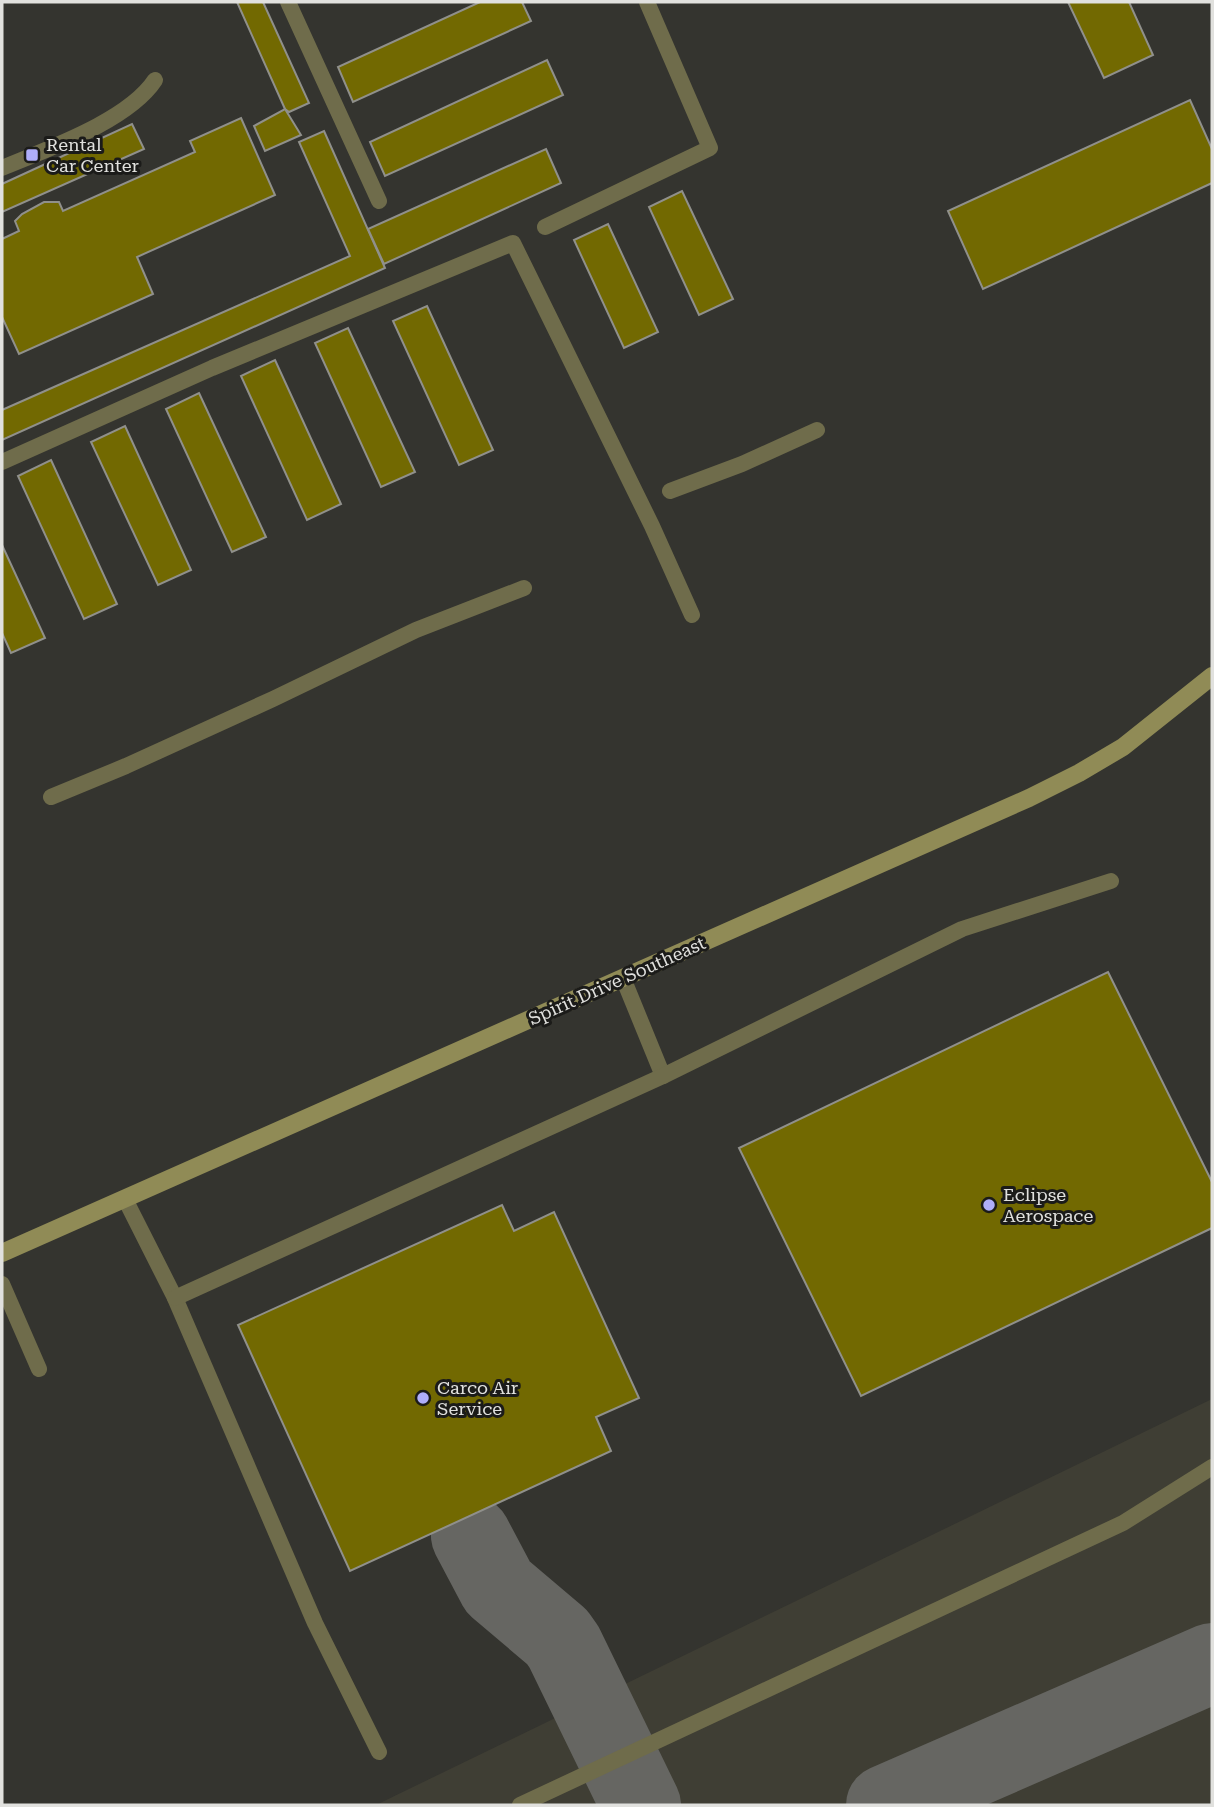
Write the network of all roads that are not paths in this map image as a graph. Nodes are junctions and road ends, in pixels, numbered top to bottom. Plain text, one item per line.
1 (288, 2) edge
2 (647, 2) edge
3 (155, 80) dead end
4 (2, 168) edge
5 (379, 201) dead end
6 (545, 227) dead end
7 (817, 430) dead end
8 (2, 463) edge
9 (670, 491) dead end
10 (524, 588) dead end
11 (692, 615) dead end
12 (1212, 676) edge
13 (51, 797) dead end
14 (1111, 881) dead end
15 (623, 978) junction
16 (663, 1076) junction
17 (125, 1199) junction
18 (2, 1253) edge
19 (2, 1284) edge
20 (176, 1298) junction
21 (39, 1369) dead end
22 (1212, 1467) edge
23 (379, 1752) dead end
24 (520, 1805) edge

1 - 5 lane
2 - 6 lane
3 - 4 lane
7 - 9 lane
8 - 11 lane
10 - 13 lane
12 - 15 street, Spirit Drive Southeast
14 - 16 lane
15 - 16 lane
15 - 17 street, Spirit Drive Southeast
16 - 20 lane
17 - 18 street, Spirit Drive Southeast
17 - 20 lane
19 - 21 lane
20 - 23 lane
22 - 24 lane

